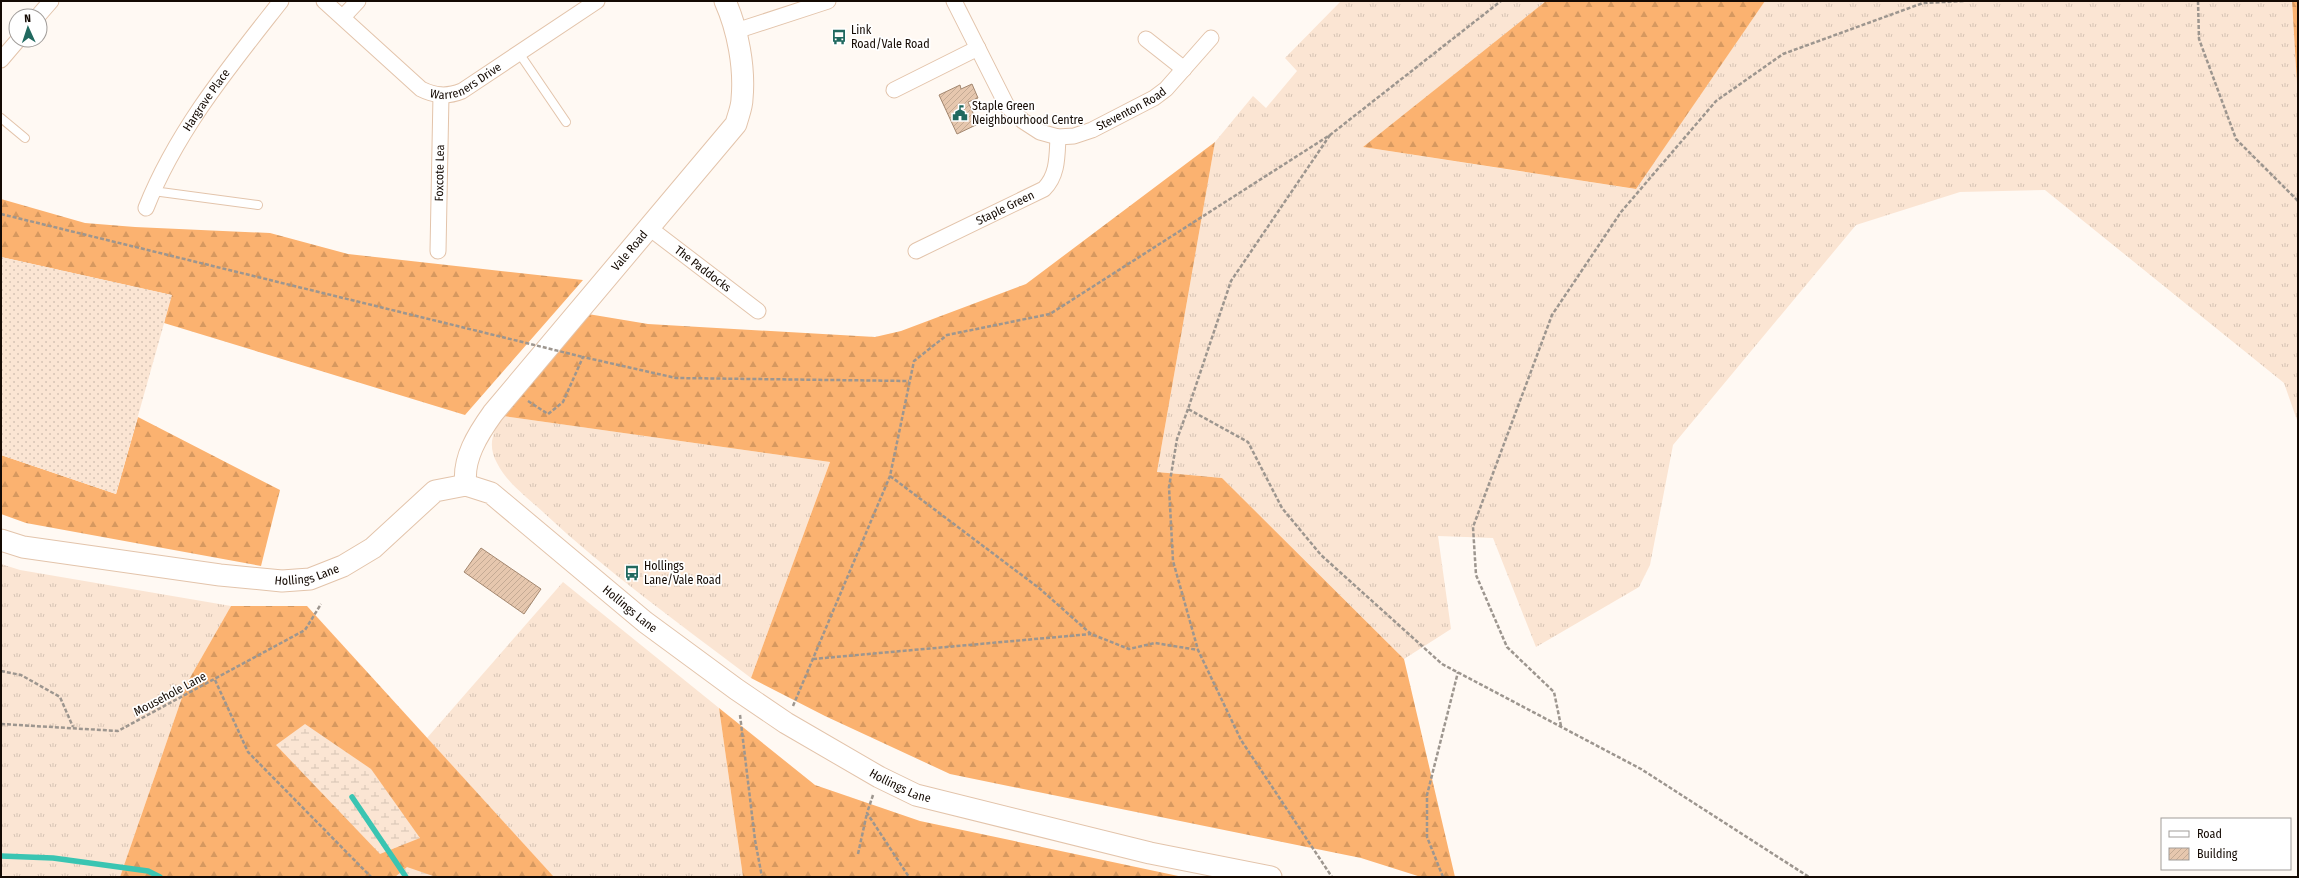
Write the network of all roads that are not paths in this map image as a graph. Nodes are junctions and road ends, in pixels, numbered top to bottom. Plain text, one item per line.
1 (281, 1) edge
2 (324, 1) edge
3 (358, 1) edge
4 (597, 1) edge
5 (725, 1) edge
6 (828, 1) edge
7 (954, 1) edge
8 (343, 17) junction
9 (736, 30) junction
10 (1211, 38) dead end
11 (1146, 39) dead end
12 (11, 48) edge
13 (978, 48) junction
14 (520, 53) junction
15 (1, 60) edge
16 (1184, 69) junction
17 (894, 90) dead end
18 (441, 95) junction
19 (1, 118) edge
20 (566, 122) dead end
21 (1058, 137) junction
22 (25, 138) dead end
23 (153, 191) junction
24 (258, 206) dead end
25 (146, 208) dead end
26 (648, 227) junction
27 (438, 251) dead end
28 (916, 252) dead end
29 (758, 311) dead end
30 (466, 485) junction
31 (1, 540) edge
32 (1271, 877) edge

1 - 23 street, Hargrave Place
2 - 8 street, Warreners Drive
3 - 8 street
4 - 14 street, Warreners Drive
5 - 9 street, Vale Road
6 - 9 street
7 - 13 street, Steventon Road
8 - 18 street, Warreners Drive
9 - 26 street, Vale Road
10 - 16 street, Steventon Road
11 - 16 street
12 - 15 street
13 - 17 street
13 - 21 street, Steventon Road
14 - 18 street, Warreners Drive
14 - 20 lane
16 - 21 street, Steventon Road
18 - 27 street, Foxcote Lea
19 - 22 lane
21 - 28 street, Staple Green
23 - 24 lane
23 - 25 street, Hargrave Place
26 - 29 street, The Paddocks
26 - 30 street, Vale Road
30 - 31 street, Hollings Lane
30 - 32 street, Hollings Lane

